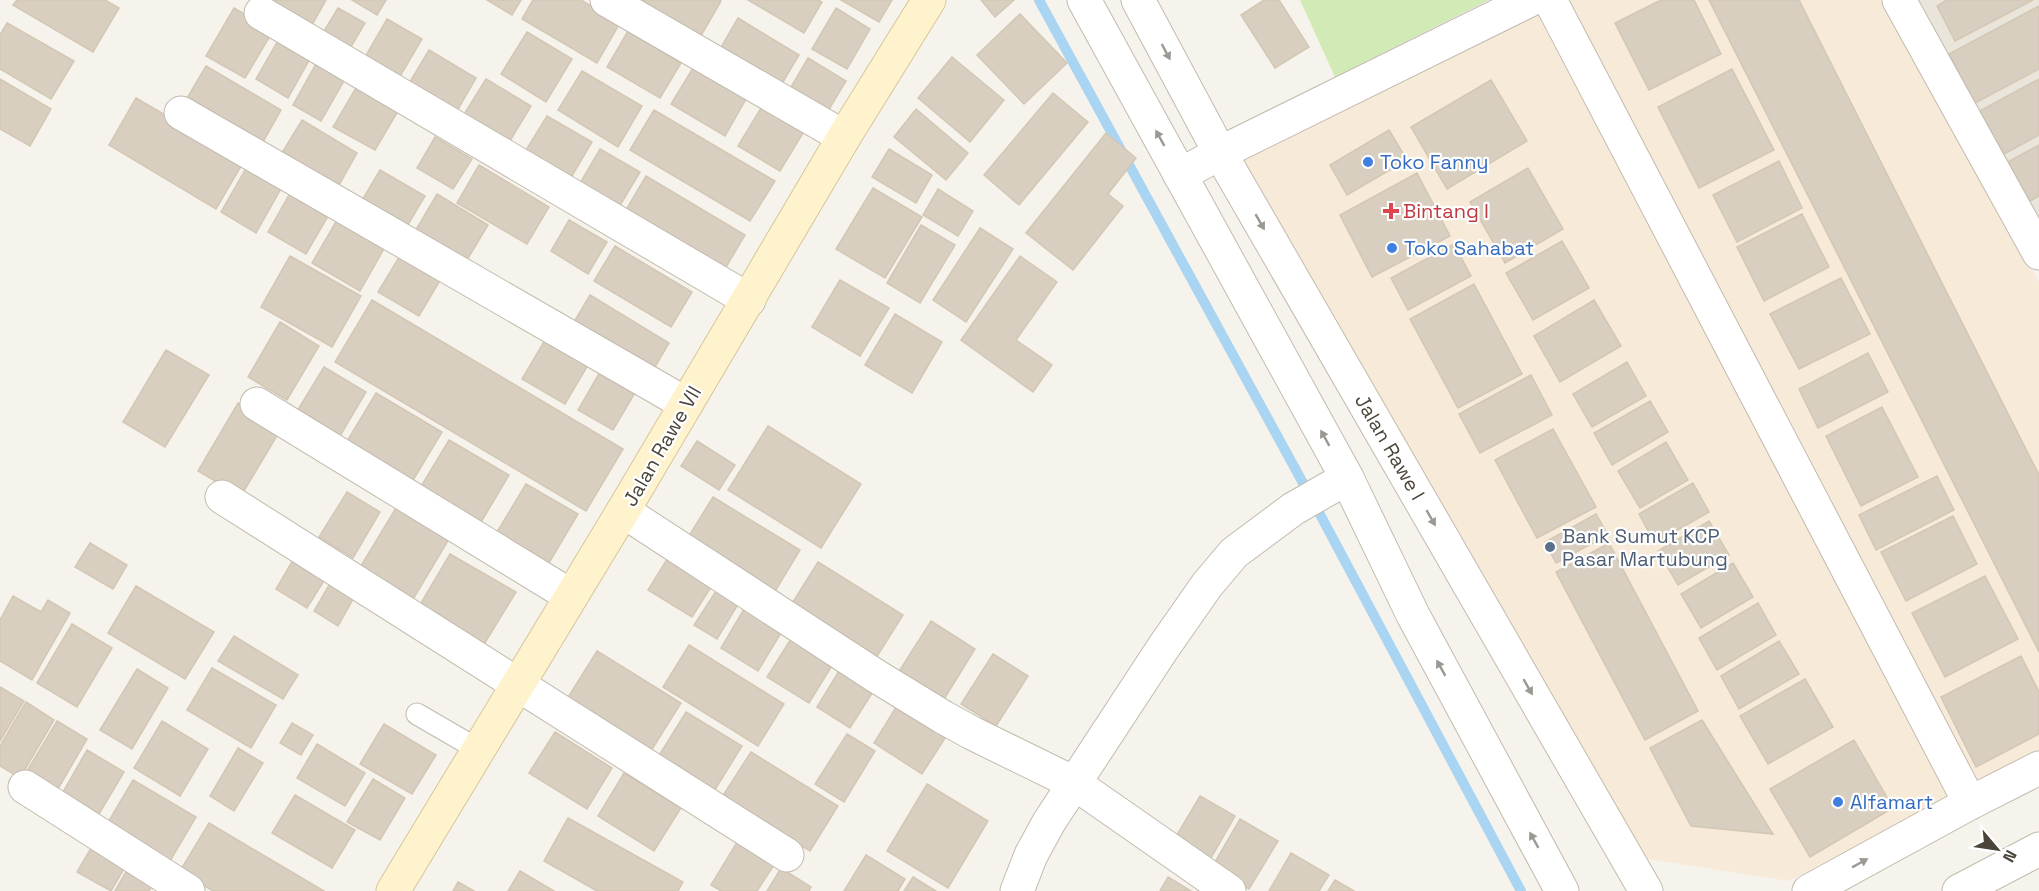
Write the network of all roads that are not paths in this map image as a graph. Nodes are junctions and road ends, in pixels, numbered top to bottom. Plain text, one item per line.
1 (607, 0) edge
2 (929, 0) edge
3 (1084, 0) edge
4 (1138, 0) edge
5 (1530, 0) edge
6 (1550, 0) edge
7 (1899, 0) edge
8 (261, 13) dead end
9 (181, 113) dead end
10 (843, 137) junction
11 (1220, 153) junction
12 (1180, 175) junction
13 (2039, 253) edge
14 (748, 300) junction
15 (257, 404) dead end
16 (686, 404) junction
17 (1323, 492) junction
18 (222, 497) dead end
19 (623, 511) junction
20 (571, 596) junction
21 (518, 685) junction
22 (417, 714) dead end
23 (479, 750) junction
24 (2039, 768) edge
25 (1074, 783) junction
26 (25, 787) dead end
27 (1970, 803) junction
28 (2039, 849) edge
29 (787, 855) dead end
30 (188, 891) edge
31 (393, 891) edge
32 (1017, 891) edge
33 (1230, 891) edge
34 (1562, 891) edge
35 (1646, 891) edge
36 (1809, 891) edge
37 (1959, 891) edge

1 - 10 street
2 - 10 main road, Jalan Rawe VII
12 -> 3 street
4 -> 11 street, Jalan Rawe I
5 - 11 street
6 - 27 street
7 - 13 street
8 - 14 street
9 - 16 street
10 - 14 main road, Jalan Rawe VII
11 - 12 street
11 -> 35 street, Jalan Rawe I
17 -> 12 street
14 - 16 main road, Jalan Rawe VII
15 - 20 street
16 - 19 main road, Jalan Rawe VII
17 - 25 street
34 -> 17 street
18 - 21 street
19 - 20 main road, Jalan Rawe VII
19 - 25 street
20 - 21 main road, Jalan Rawe VII
21 - 23 main road, Jalan Rawe VII
21 - 29 street
22 - 23 lane
23 - 31 main road, Jalan Rawe VII
24 - 27 street
25 - 32 street
25 - 33 street
26 - 30 street
36 -> 27 street
28 - 37 street

